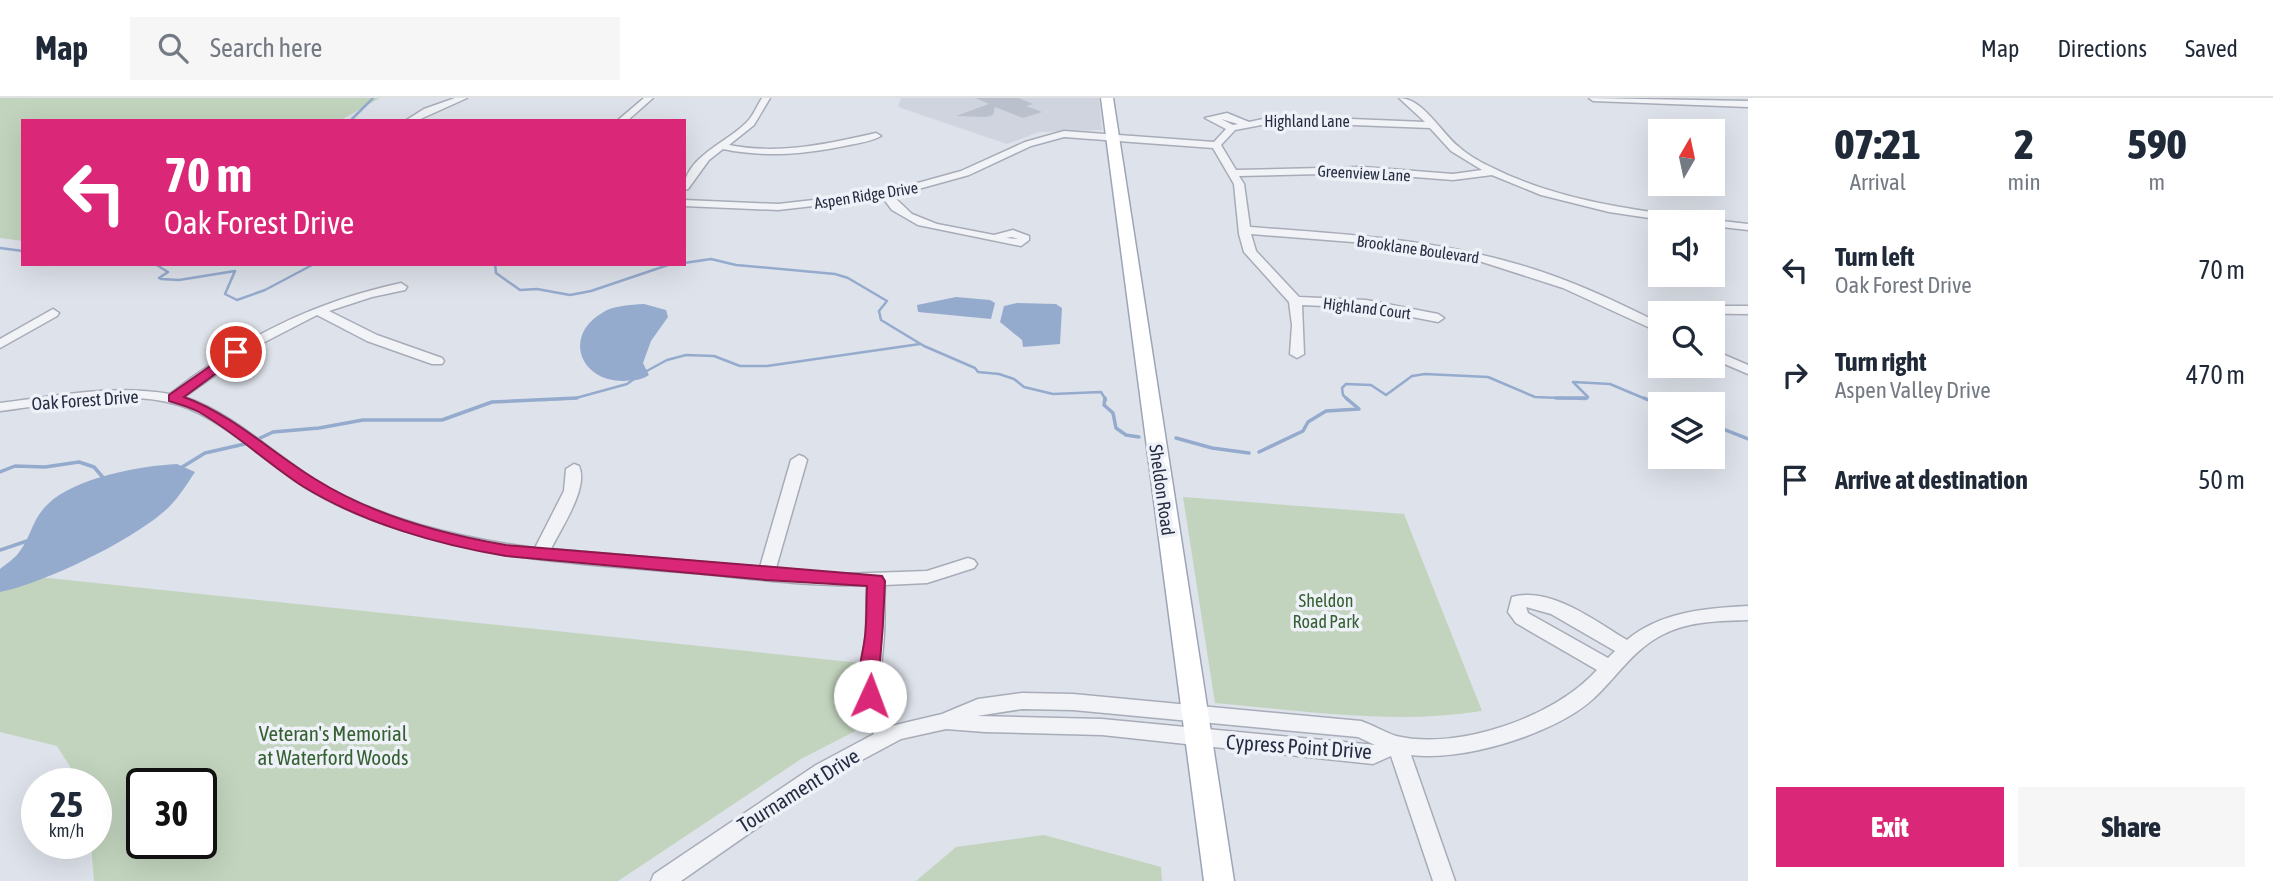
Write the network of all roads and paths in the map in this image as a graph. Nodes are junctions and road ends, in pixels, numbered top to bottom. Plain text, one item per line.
1 (463, 98) edge
2 (649, 98) edge
3 (766, 98) edge
4 (1107, 98) edge
5 (1403, 98) edge
6 (1416, 98) edge
7 (1593, 98) edge
8 (1744, 104) edge
9 (1748, 110) edge
10 (1422, 114) junction
11 (413, 119) edge
12 (623, 119) edge
13 (1246, 124) junction
14 (1432, 125) junction
15 (1232, 128) junction
16 (876, 136) dead end
17 (1114, 138) junction
18 (1216, 145) junction
19 (722, 146) junction
20 (1494, 172) junction
21 (1234, 173) junction
22 (686, 184) edge
23 (886, 195) junction
24 (686, 203) edge
25 (1648, 213) edge
26 (1725, 224) edge
27 (1748, 227) edge
28 (1245, 230) junction
29 (994, 238) dead end
30 (401, 287) dead end
31 (1295, 301) junction
32 (1725, 310) edge
33 (1748, 310) edge
34 (319, 311) junction
35 (53, 313) dead end
36 (1438, 318) dead end
37 (1648, 320) edge
38 (1645, 321) junction
39 (1648, 322) edge
40 (0, 344) edge
41 (1297, 354) dead end
42 (1725, 359) edge
43 (437, 360) dead end
44 (1748, 370) edge
45 (174, 398) junction
46 (0, 407) edge
47 (799, 460) dead end
48 (574, 469) dead end
49 (540, 554) junction
50 (968, 564) dead end
51 (766, 574) junction
52 (876, 581) junction
53 (1748, 613) edge
54 (1627, 649) junction
55 (1608, 667) junction
56 (1197, 727) junction
57 (886, 737) junction
58 (1397, 744) junction
59 (662, 881) edge
60 (1219, 881) edge
61 (1444, 881) edge

1 - 11 street
2 - 12 street
3 - 19 street
4 - 17 main road, Sheldon Road
5 - 10 street
6 - 10 street
7 - 8 street
8 - 9 street
10 - 14 street
13 - 14 street, Highland Lane
13 - 15 street, Highland Lane
13 - 15 street
14 - 20 street
15 - 18 street
16 - 19 street
17 - 18 street, Aspen Ridge Drive
17 - 23 street, Aspen Ridge Drive
17 - 56 main road, Sheldon Road
18 - 21 street
19 - 22 street
20 - 21 street, Greenview Lane
20 - 25 street
21 - 28 street
23 - 24 street, Aspen Ridge Drive
23 - 29 street
26 - 27 street
28 - 31 street
28 - 38 street, Brooklane Boulevard
30 - 34 street
31 - 36 street, Highland Court
31 - 41 street
32 - 33 street
34 - 43 street
34 - 45 street
35 - 40 street
37 - 38 street
38 - 39 street, Brooklane Boulevard
42 - 44 street
45 - 46 street, Oak Forest Drive
45 - 49 street, Oak Forest Drive
47 - 51 street
48 - 49 street
49 - 51 street, Oak Forest Drive
50 - 52 street, Oak Forest Drive
51 - 52 street, Oak Forest Drive
52 - 57 street
53 - 54 street, Cypress Point Drive
54 - 55 street, Cypress Point Drive
54 - 55 street
55 - 58 street, Cypress Point Drive
56 - 57 street, Tournament Drive
56 - 58 street, Cypress Point Drive
56 - 60 main road, Sheldon Road
57 - 59 street, Tournament Drive
58 - 61 street

